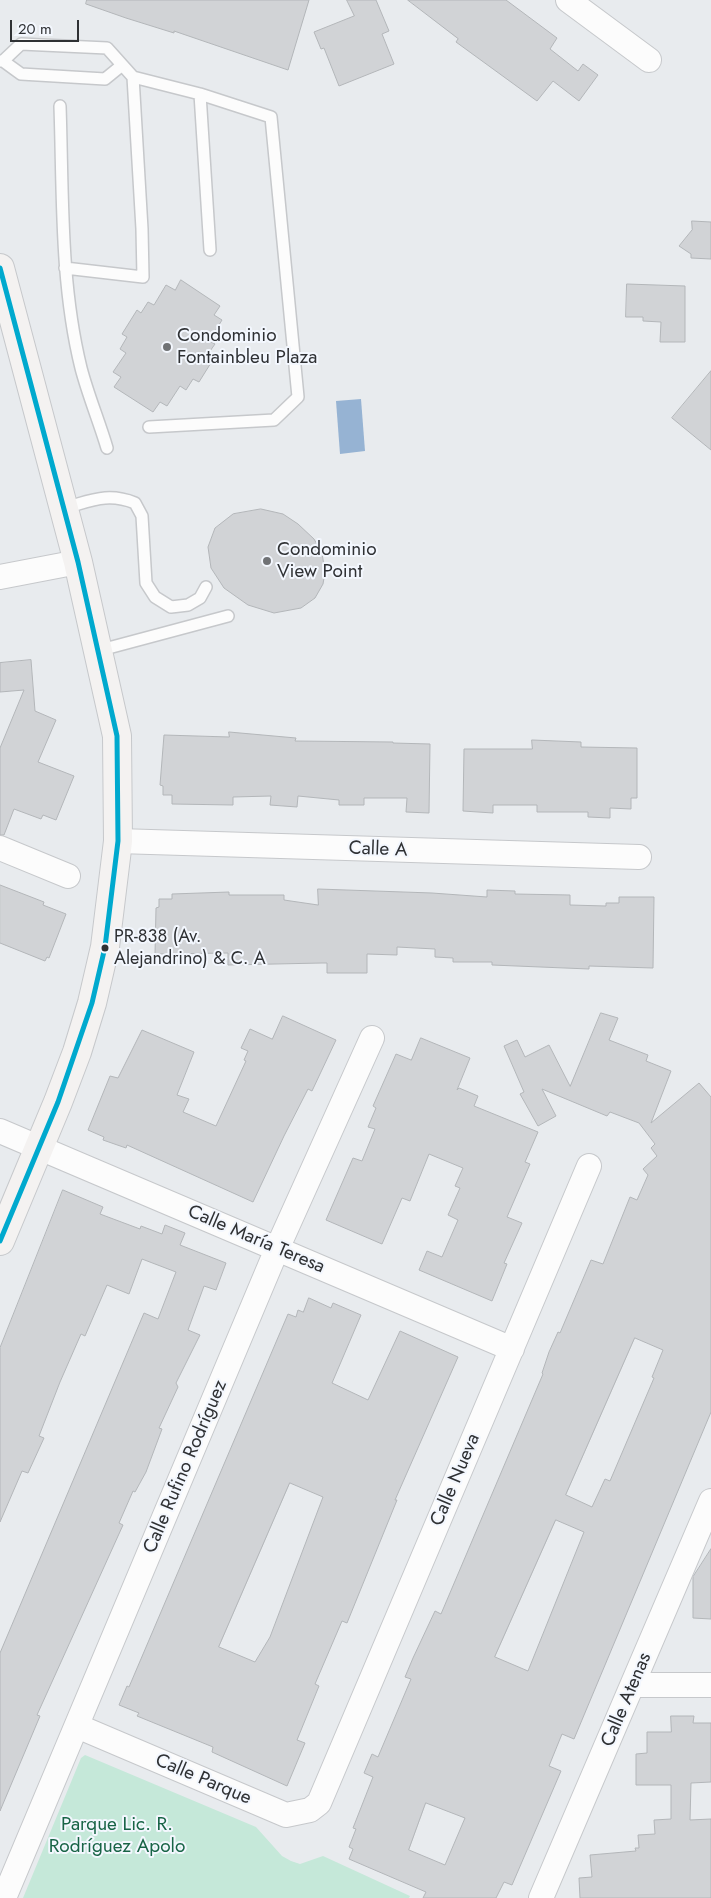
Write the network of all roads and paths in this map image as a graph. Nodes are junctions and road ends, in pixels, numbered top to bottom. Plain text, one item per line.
1 (568, 0) edge
2 (649, 60) dead end
3 (2, 61) edge
4 (121, 66) junction
5 (133, 77) junction
6 (200, 94) junction
7 (60, 106) dead end
8 (210, 250) dead end
9 (0, 268) edge
10 (65, 268) junction
11 (149, 427) dead end
12 (107, 448) dead end
13 (64, 508) junction
14 (78, 562) junction
15 (0, 577) edge
16 (206, 587) dead end
17 (228, 616) dead end
18 (97, 651) junction
19 (118, 841) junction
20 (0, 848) edge
21 (639, 856) dead end
22 (68, 876) dead end
23 (372, 1038) dead end
24 (0, 1132) edge
25 (39, 1149) junction
26 (589, 1166) dead end
27 (0, 1240) edge
28 (277, 1249) junction
29 (512, 1348) junction
30 (711, 1501) edge
31 (634, 1684) junction
32 (711, 1685) edge
33 (77, 1726) junction
34 (324, 1794) joint
35 (4, 1898) edge
36 (541, 1898) edge

1 - 2 street
3 - 4 lane
3 - 4 lane
4 - 5 lane
5 - 6 lane
5 - 10 lane
6 - 8 lane
6 - 11 lane
7 - 10 lane
9 - 13 street
10 - 12 lane
13 - 14 street
13 - 16 lane
14 - 15 street
14 - 18 street
17 - 18 lane
18 - 19 street
19 - 21 street, Calle A
19 - 25 street
20 - 22 street
23 - 28 street, Calle Rufino Rodríguez
24 - 25 street, Calle María Teresa
25 - 27 street
25 - 28 street, Calle María Teresa
26 - 29 street, Calle Nueva
28 - 29 street, Calle María Teresa
28 - 33 street, Calle Rufino Rodríguez
29 - 34 street, Calle Nueva
30 - 31 street, Calle Atenas
31 - 32 street
31 - 36 street, Calle Atenas
33 - 34 street, Calle Parque
33 - 35 street, Calle Rufino Rodríguez

